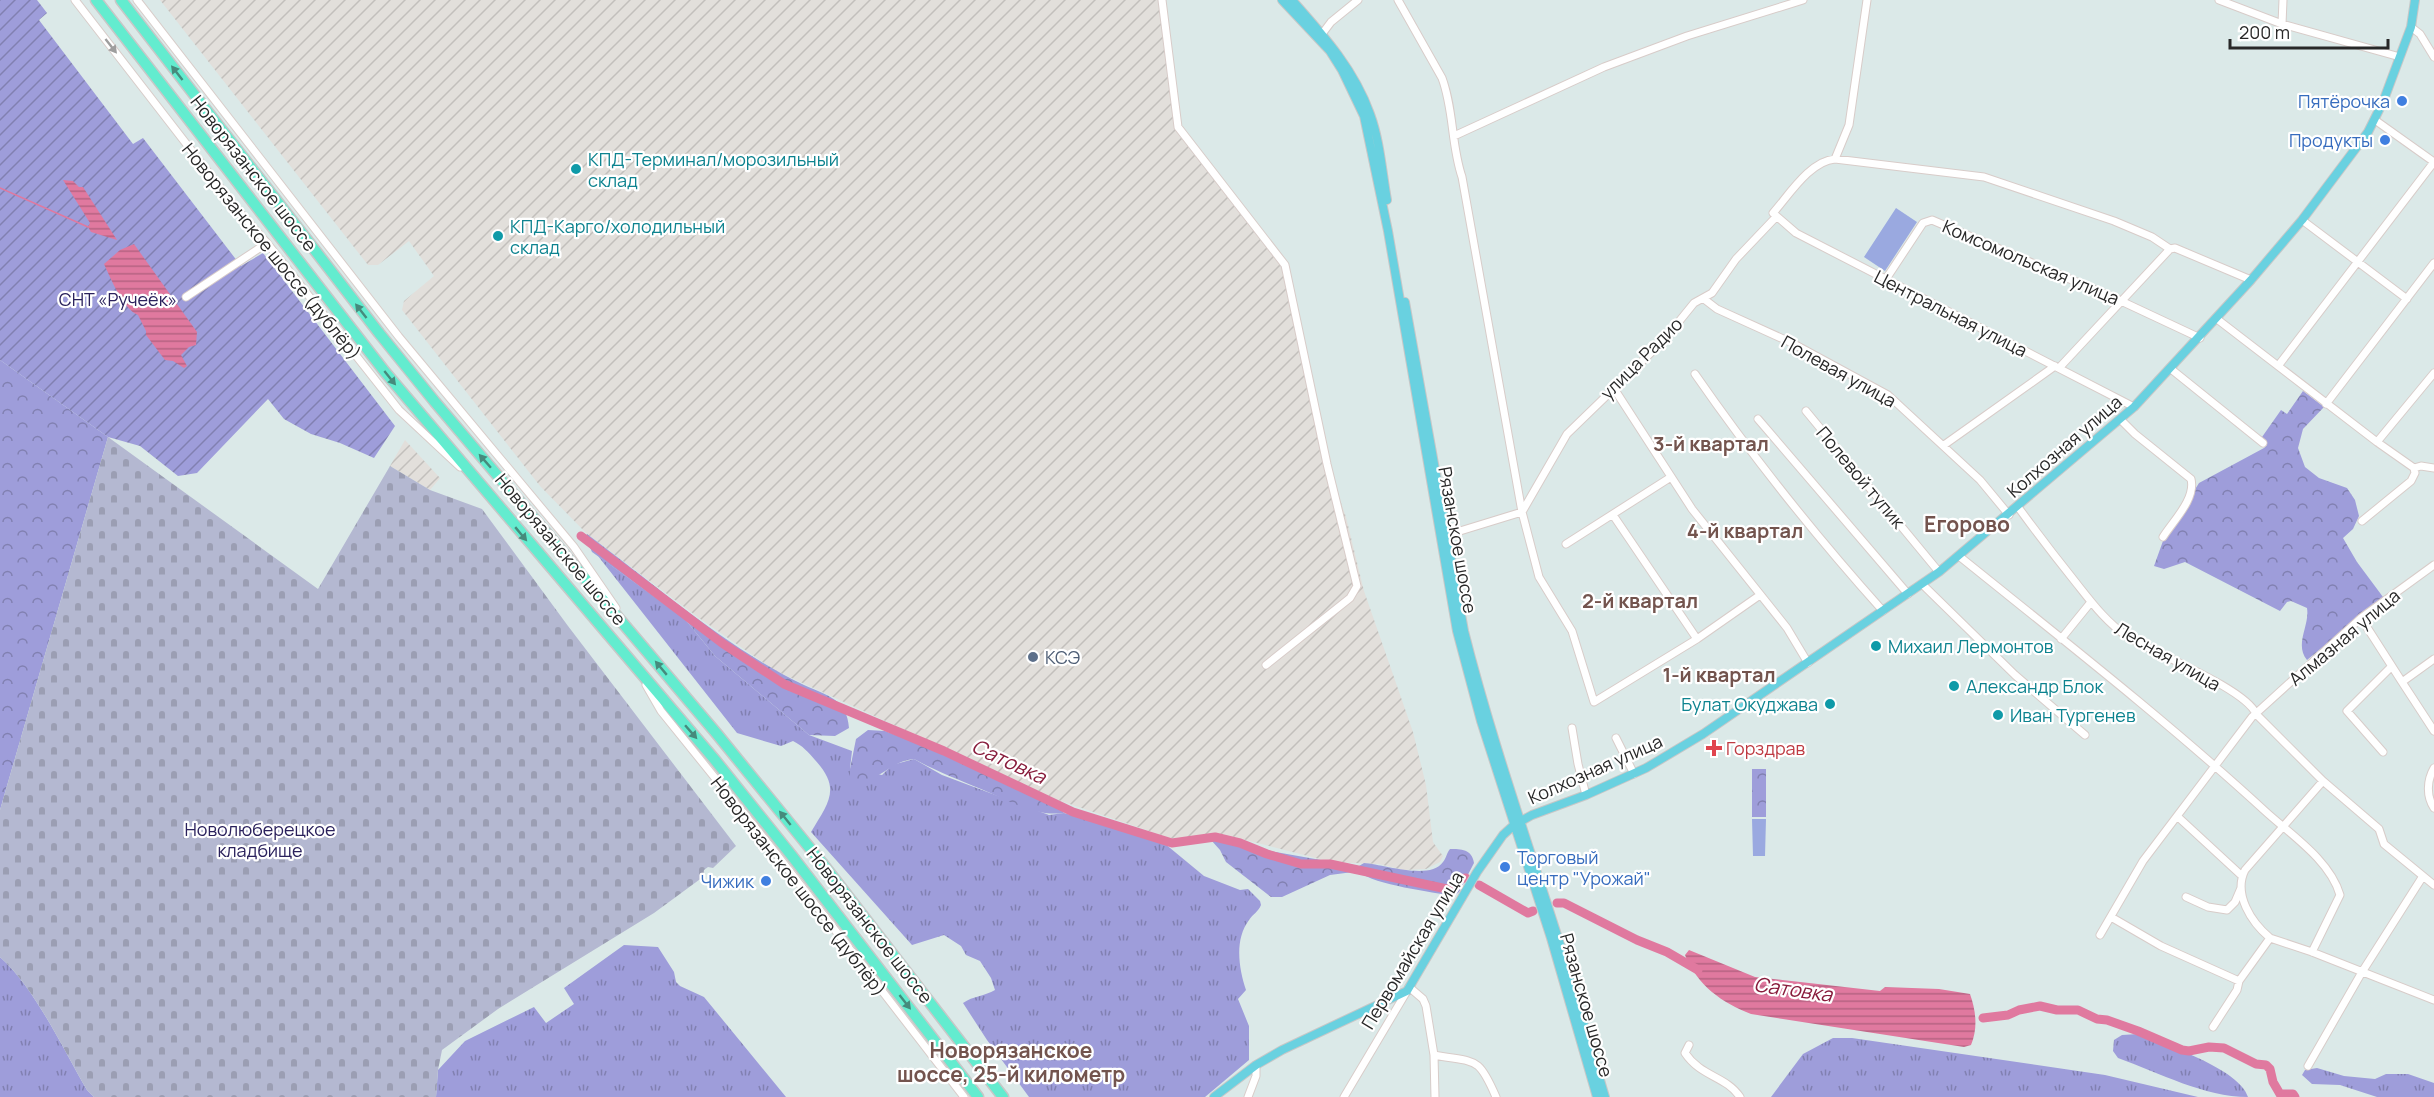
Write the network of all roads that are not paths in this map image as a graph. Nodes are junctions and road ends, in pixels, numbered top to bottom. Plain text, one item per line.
1 (75, 0) edge
2 (96, 0) edge
3 (121, 0) edge
4 (137, 0) edge
5 (1162, 0) edge
6 (1282, 0) edge
7 (1292, 0) edge
8 (1358, 0) edge
9 (1398, 0) edge
10 (1803, 0) edge
11 (1867, 0) edge
12 (2219, 0) edge
13 (2283, 0) edge
14 (2415, 0) edge
15 (2282, 24) junction
16 (2412, 25) junction
17 (1322, 34) junction
18 (2400, 57) junction
19 (2434, 57) edge
20 (2376, 120) junction
21 (1454, 136) junction
22 (1835, 159) junction
23 (2434, 162) edge
24 (1774, 215) junction
25 (2302, 220) junction
26 (267, 243) junction
27 (2170, 249) junction
28 (2358, 261) junction
29 (2434, 262) edge
30 (1886, 279) junction
31 (2251, 280) junction
32 (186, 297) dead end
33 (1704, 299) junction
34 (2407, 299) junction
35 (2121, 302) junction
36 (2217, 319) junction
37 (2200, 338) junction
38 (2278, 366) junction
39 (2057, 367) junction
40 (2171, 369) junction
41 (2434, 373) edge
42 (1695, 374) dead end
43 (1613, 387) junction
44 (2326, 404) junction
45 (2134, 407) junction
46 (1806, 411) dead end
47 (1758, 419) dead end
48 (2120, 419) junction
49 (2377, 442) junction
50 (2263, 443) dead end
51 (1944, 445) junction
52 (2414, 468) junction
53 (2434, 468) edge
54 (1671, 477) junction
55 (483, 489) junction
56 (2018, 507) junction
57 (1522, 512) junction
58 (1613, 515) junction
59 (2009, 515) junction
60 (2362, 521) dead end
61 (1446, 535) junction
62 (2163, 537) dead end
63 (1566, 544) dead end
64 (1959, 556) junction
65 (2434, 565) edge
66 (1939, 572) junction
67 (1922, 584) junction
68 (1908, 594) junction
69 (1760, 595) junction
70 (2091, 602) junction
71 (1883, 611) junction
72 (2361, 618) junction
73 (632, 633) junction
74 (1697, 639) junction
75 (2061, 639) junction
76 (2434, 659) edge
77 (1808, 663) junction
78 (1266, 665) dead end
79 (2391, 667) junction
80 (639, 672) junction
81 (2402, 682) junction
82 (2256, 714) junction
83 (1572, 728) dead end
84 (2434, 731) edge
85 (2085, 735) dead end
86 (1616, 738) dead end
87 (2383, 752) dead end
88 (2215, 765) junction
89 (2434, 768) edge
90 (1634, 774) junction
91 (2323, 781) junction
92 (1586, 795) junction
93 (2434, 808) edge
94 (2177, 816) junction
95 (1517, 823) junction
96 (2282, 827) junction
97 (2242, 876) junction
98 (2423, 876) junction
99 (2434, 885) edge
100 (2241, 888) junction
101 (2186, 897) dead end
102 (2110, 917) junction
103 (2100, 935) dead end
104 (2270, 938) junction
105 (2312, 951) junction
106 (2362, 972) junction
107 (2239, 981) junction
108 (1408, 989) junction
109 (2434, 1000) edge
110 (2213, 1027) dead end
111 (1689, 1045) dead end
112 (1434, 1055) junction
113 (1256, 1065) junction
114 (2308, 1066) dead end
115 (964, 1097) edge
116 (978, 1097) edge
117 (1004, 1097) edge
118 (1214, 1097) edge
119 (1248, 1097) edge
120 (1344, 1097) edge
121 (1435, 1097) edge
122 (1496, 1097) edge
123 (1597, 1097) edge
124 (1605, 1097) edge
125 (1740, 1097) edge

1 -> 26 street, Новорязанское шоссе (дублёр)
2 -> 55 highway, Новорязанское шоссе
73 -> 3 highway, Новорязанское шоссе
4 - 73 street
5 - 78 street
6 - 95 main road, Рязанское шоссе
7 - 17 main road, Рязанское шоссе
8 - 17 street
9 - 21 street
10 - 21 street
11 - 22 street
12 - 15 street
13 - 15 street
14 - 16 main road, Колхозная улица
15 - 18 street
16 - 18 main road, Колхозная улица
16 - 19 street
17 - 61 main road, Рязанское шоссе
18 - 20 main road, Колхозная улица
20 - 23 street
20 - 25 main road, Колхозная улица
21 - 57 street
22 - 24 street, улица Радио
22 - 27 street
23 - 28 street
24 - 30 street, Центральная улица
24 - 33 street, улица Радио
25 - 28 street
25 - 31 main road, Колхозная улица
26 - 32 street
26 - 55 street, Новорязанское шоссе (дублёр)
27 - 31 street
27 - 35 street
28 - 34 street
28 - 38 street
29 - 34 street
30 - 35 street, Комсомольская улица
30 - 39 street, Центральная улица
31 - 36 main road, Колхозная улица
33 - 43 street, улица Радио
33 - 51 street, Полевая улица
34 - 44 street
35 - 37 street, Комсомольская улица
35 - 39 street
36 - 37 main road, Колхозная улица
36 - 38 street
37 - 40 main road, Колхозная улица
38 - 44 street
39 - 45 street, Центральная улица
39 - 51 street
40 - 45 main road, Колхозная улица
40 - 50 street
41 - 49 street
42 - 71 street
43 - 54 street
43 - 57 street, улица Радио
44 - 49 street
45 - 48 main road, Колхозная улица
46 - 66 street, Полевой тупик
47 - 68 street
48 - 56 main road, Колхозная улица
48 - 62 street
49 - 52 street
51 - 59 street, Полевая улица
52 - 53 street
52 - 60 street
54 - 58 street
54 - 69 street
55 -> 80 highway, Новорязанское шоссе
56 - 59 main road, Колхозная улица
56 - 70 street, Лесная улица
57 - 61 street
57 - 74 street
58 - 63 street
58 - 74 street
59 - 64 main road, Колхозная улица
61 - 95 main road, Рязанское шоссе
64 - 66 main road, Колхозная улица
64 - 75 street
65 - 72 street, Алмазная улица
66 - 67 main road, Колхозная улица
67 - 68 main road, Колхозная улица
67 - 85 street
68 - 71 main road, Колхозная улица
69 - 74 street
69 - 77 street
70 - 75 street
70 - 82 street, Лесная улица
71 - 77 main road, Колхозная улица
72 - 79 street
72 - 82 street, Алмазная улица
117 -> 73 highway, Новорязанское шоссе
75 - 88 street
76 - 81 street
77 - 90 main road, Колхозная улица
79 - 81 street
79 - 87 street
80 - 115 street, Новорязанское шоссе (дублёр)
80 -> 116 highway, Новорязанское шоссе
81 - 84 street
82 - 88 street, Алмазная улица
82 - 91 street, Лесная улица
83 - 92 street
86 - 90 street
88 - 94 street
88 - 96 street
89 - 93 street
90 - 92 main road, Колхозная улица
91 - 96 street
91 - 98 street, Лесная улица
92 - 95 main road, Колхозная улица
94 - 97 street
94 - 102 street
95 - 108 main road, Первомайская улица
95 - 123 main road, Рязанское шоссе
95 - 124 main road, Рязанское шоссе
96 - 97 street
96 - 105 street
97 - 100 street
98 - 99 street, Лесная улица
98 - 106 street
100 - 101 street
100 - 104 street
102 - 103 street
102 - 107 street
104 - 105 street
104 - 107 street
105 - 106 street
106 - 109 street
106 - 114 street
107 - 110 street
108 - 112 street
108 - 113 main road
108 - 120 street, Первомайская улица
111 - 125 street
112 - 121 street
112 - 122 street
113 - 118 main road
113 - 119 street

